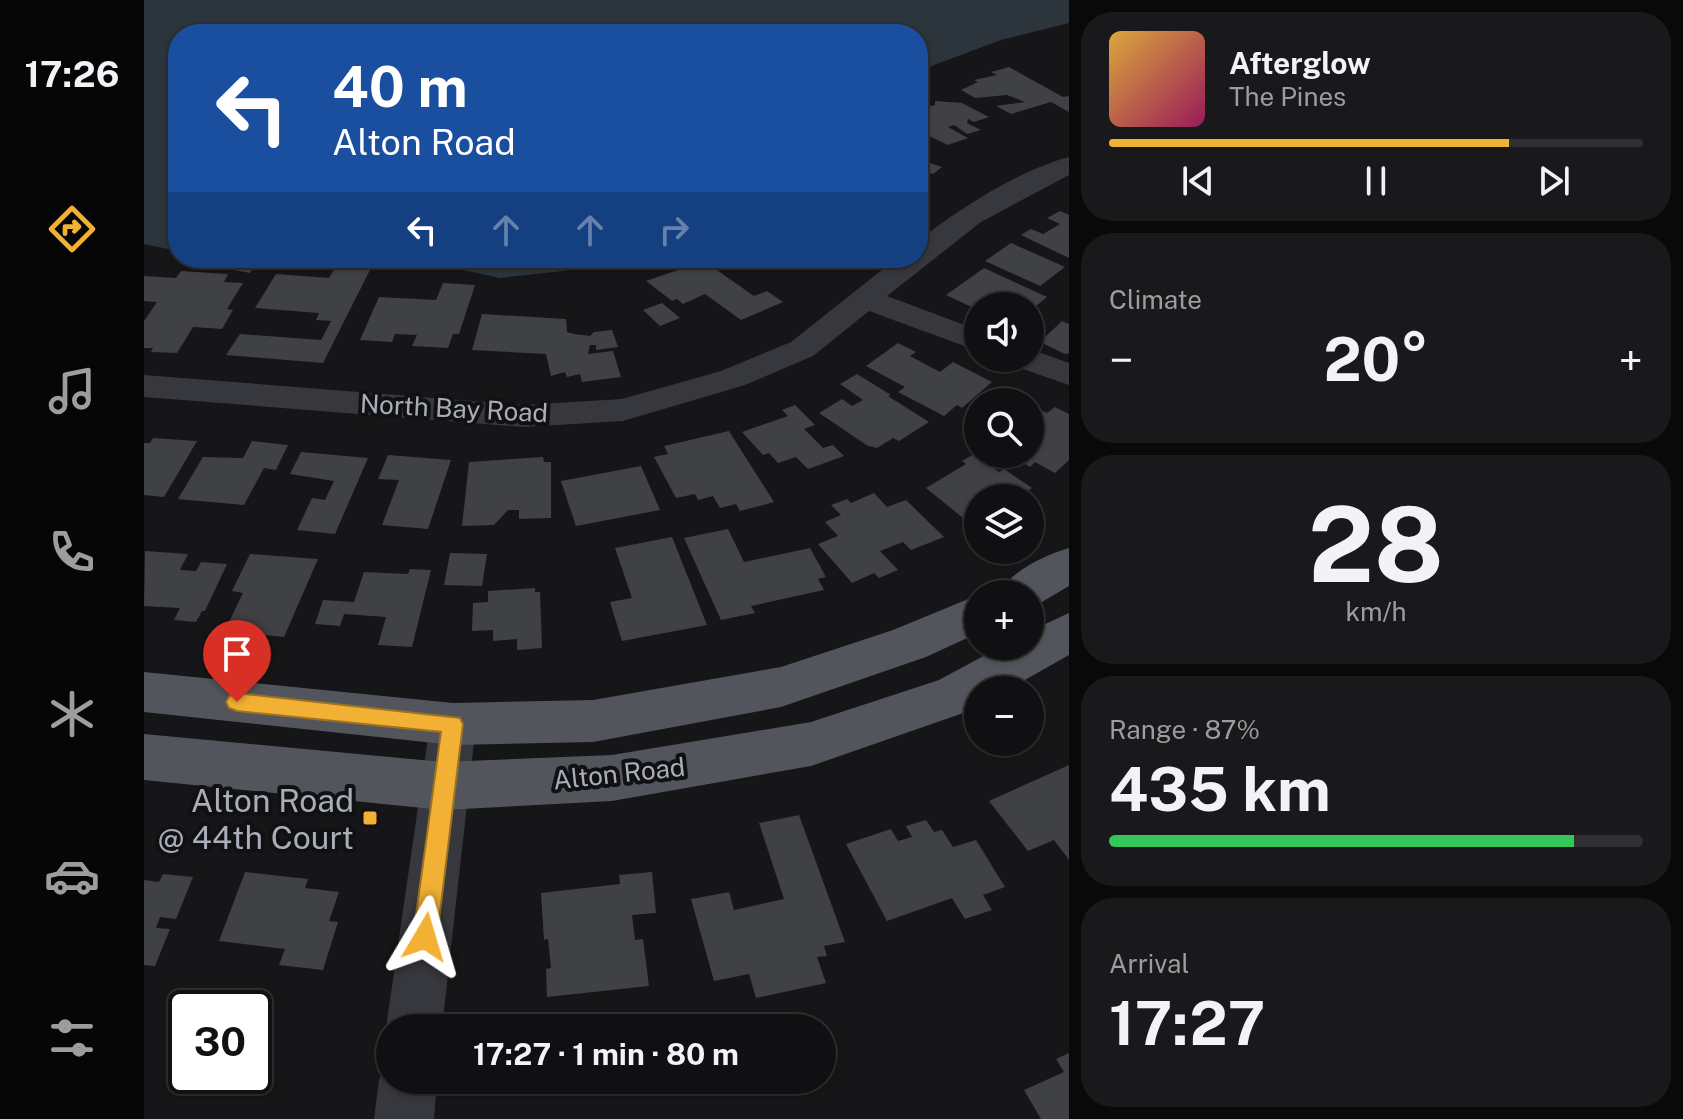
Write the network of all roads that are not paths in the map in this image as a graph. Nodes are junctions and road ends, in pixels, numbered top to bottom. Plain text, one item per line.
1 (1069, 165) edge
2 (928, 247) edge
3 (903, 268) edge
4 (866, 299) junction
5 (964, 336) edge
6 (1044, 366) edge
7 (1069, 375) edge
8 (144, 386) edge
9 (1069, 564) edge
10 (1043, 580) edge
11 (964, 619) edge
12 (1069, 632) edge
13 (144, 692) edge
14 (453, 724) junction
15 (144, 757) edge
16 (443, 786) junction
17 (416, 1014) edge
18 (407, 1094) edge
19 (404, 1119) edge

1 - 2 street, North Bay Road
3 - 4 street, North Bay Road
4 - 5 street
4 - 8 street, North Bay Road
6 - 7 street
9 - 10 main road
11 - 14 main road, Alton Road
12 - 16 main road, Alton Road
13 - 14 main road, Alton Road
14 - 16 street
15 - 16 main road, Alton Road
16 - 17 street
18 - 19 street

